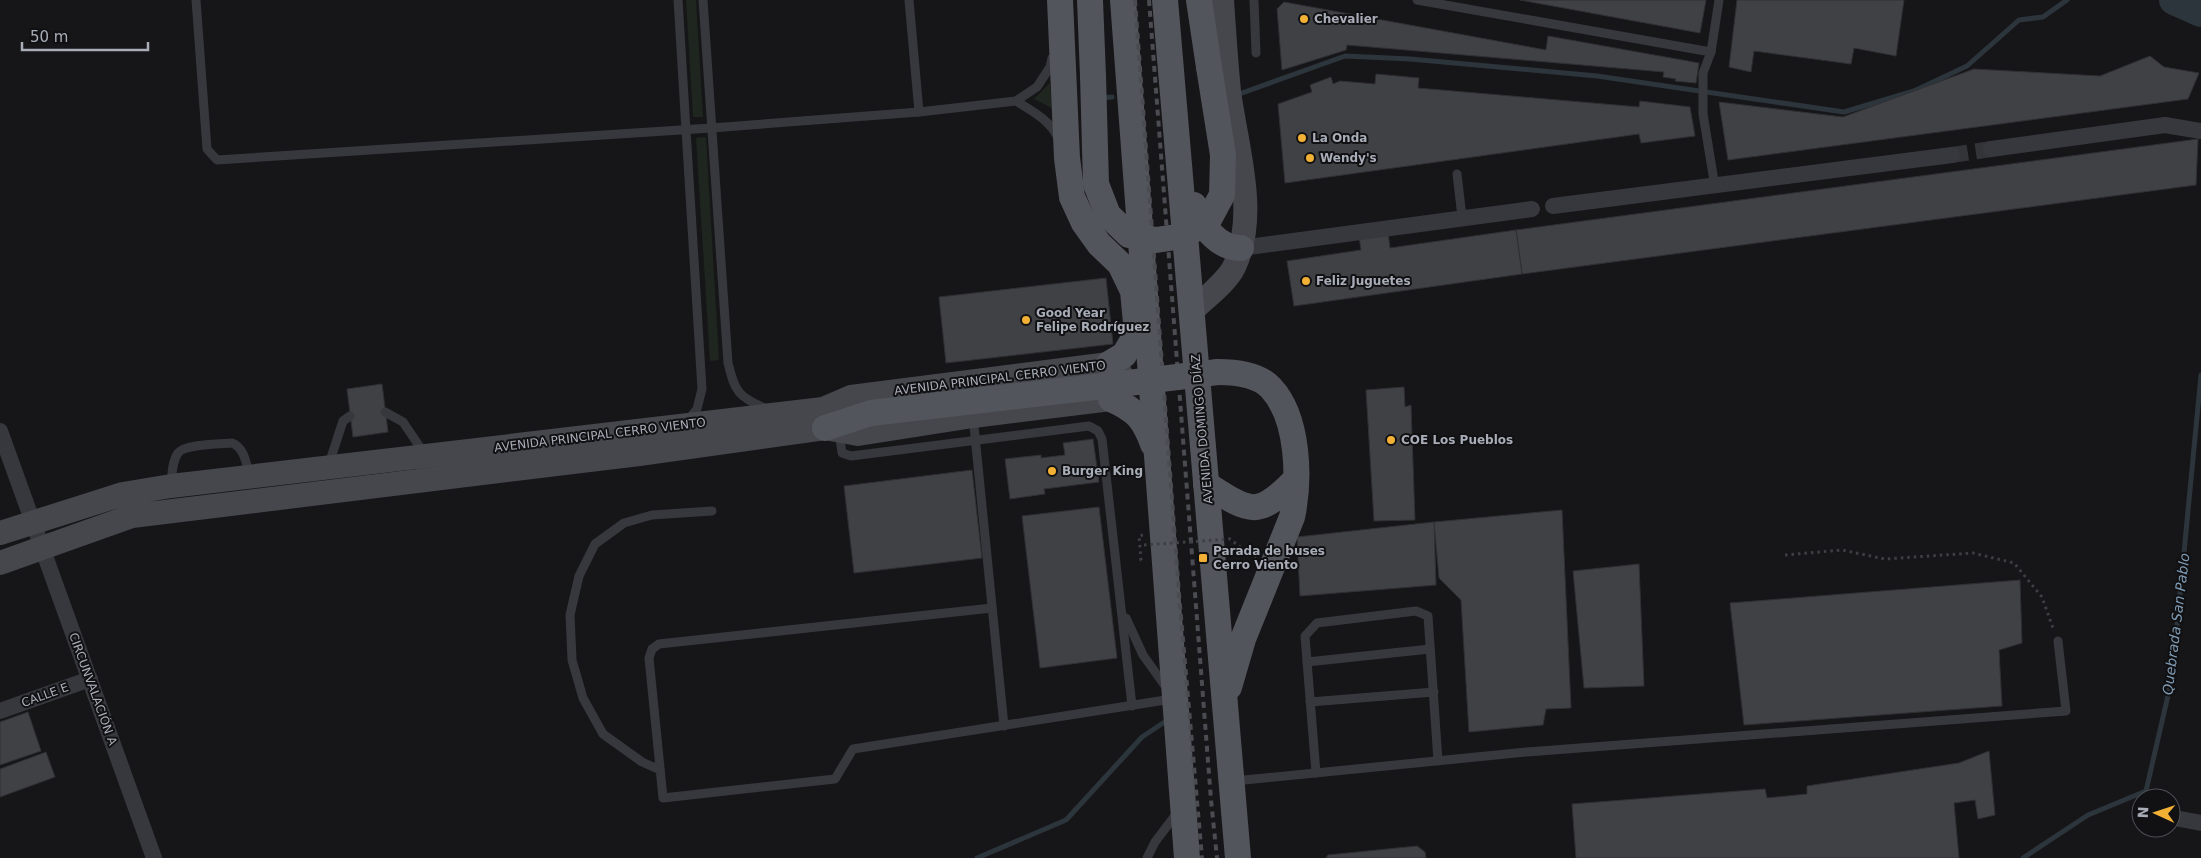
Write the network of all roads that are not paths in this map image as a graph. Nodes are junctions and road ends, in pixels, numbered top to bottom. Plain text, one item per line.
1 (196, 0) edge
2 (678, 0) edge
3 (703, 0) edge
4 (909, 0) edge
5 (1090, 0) edge
6 (1123, 0) edge
7 (1165, 0) edge
8 (1199, 0) edge
9 (1222, 0) edge
10 (1254, 0) edge
11 (1417, 0) edge
12 (1719, 0) edge
13 (1060, 12) edge
14 (1711, 52) junction
15 (1256, 54) dead end
16 (1016, 101) junction
17 (918, 112) junction
18 (711, 128) junction
19 (686, 130) junction
20 (2201, 131) edge
21 (1992, 149) tunnel mouth
22 (1176, 151) junction
23 (1952, 155) tunnel mouth
24 (1067, 158) junction
25 (1457, 174) dead end
26 (1715, 186) junction
27 (1553, 206) dead end
28 (1532, 209) dead end
29 (1462, 217) junction
30 (1241, 248) junction
31 (1192, 310) junction
32 (1137, 333) junction
33 (1111, 383) junction
34 (385, 412) dead end
35 (777, 413) junction
36 (350, 416) dead end
37 (973, 416) junction
38 (829, 422) junction
39 (1145, 423) junction
40 (684, 425) junction
41 (0, 431) edge
42 (975, 441) junction
43 (425, 456) junction
44 (1157, 456) junction
45 (328, 467) junction
46 (250, 476) junction
47 (1295, 480) junction
48 (1206, 484) junction
49 (171, 486) junction
50 (712, 510) dead end
51 (32, 521) junction
52 (0, 532) edge
53 (41, 548) junction
54 (0, 563) edge
55 (1121, 606) junction
56 (992, 608) junction
57 (2058, 641) road end
58 (1430, 649) junction
59 (1307, 662) junction
60 (90, 679) junction
61 (1434, 692) junction
62 (1175, 699) junction
63 (1225, 702) junction
64 (1310, 702) junction
65 (1132, 706) junction
66 (0, 712) edge
67 (1004, 726) junction
68 (1438, 761) junction
69 (660, 770) junction
70 (1316, 773) junction
71 (1232, 781) junction
72 (1182, 806) junction
73 (2181, 818) edge
74 (2201, 824) edge
75 (154, 858) edge
76 (1147, 858) edge
77 (1187, 858) edge
78 (1238, 858) edge

1 - 19 lane
2 - 19 lane
3 - 18 lane
4 - 17 lane
5 - 8 main road, bridge
6 - 44 main road
7 - 22 main road, AVENIDA DOMINGO DÍAZ
9 - 30 street
10 - 15 lane
11 - 14 lane
12 - 14 lane
13 - 16 lane
13 - 24 main road
14 - 26 lane
16 - 17 lane
16 - 24 lane
17 - 18 lane
18 - 19 lane
18 - 35 lane
19 - 40 lane
20 - 21 street
22 - 30 main road
22 - 31 main road, AVENIDA DOMINGO DÍAZ
23 - 26 street
24 - 32 main road
25 - 29 lane
26 - 27 street
28 - 29 street
29 - 30 street
30 - 31 street
31 - 48 main road, AVENIDA DOMINGO DÍAZ
32 - 33 main road
32 - 39 main road
33 - 37 street, AVENIDA PRINCIPAL CERRO VIENTO
33 - 38 main road
33 - 38 street, AVENIDA PRINCIPAL CERRO VIENTO
33 - 39 main road
33 - 47 main road, bridge
34 - 43 lane
35 - 38 street, AVENIDA PRINCIPAL CERRO VIENTO
35 - 40 street, AVENIDA PRINCIPAL CERRO VIENTO
36 - 45 lane
37 - 38 street, AVENIDA PRINCIPAL CERRO VIENTO
37 - 42 lane
38 - 42 lane
38 - 53 street, AVENIDA PRINCIPAL CERRO VIENTO
39 - 44 main road
40 - 43 street, AVENIDA PRINCIPAL CERRO VIENTO
41 - 51 street, CIRCUNVALACIÓN A
42 - 55 lane
42 - 56 lane
43 - 45 street, AVENIDA PRINCIPAL CERRO VIENTO
44 - 62 main road
45 - 46 street, AVENIDA PRINCIPAL CERRO VIENTO
46 - 49 street, AVENIDA PRINCIPAL CERRO VIENTO
46 - 49 lane
47 - 48 main road
47 - 63 main road
48 - 63 main road, AVENIDA DOMINGO DÍAZ
49 - 51 street, AVENIDA PRINCIPAL CERRO VIENTO
50 - 69 lane
51 - 52 street, AVENIDA PRINCIPAL CERRO VIENTO
51 - 53 street, CIRCUNVALACIÓN A
53 - 54 street, AVENIDA PRINCIPAL CERRO VIENTO
53 - 60 street, CIRCUNVALACIÓN A
55 - 62 lane
55 - 65 lane
56 - 67 lane
56 - 69 lane
57 - 68 lane
58 - 59 lane
58 - 59 lane
58 - 61 lane
59 - 64 lane
60 - 66 street, CALLE E
60 - 75 street, CIRCUNVALACIÓN A
61 - 64 lane
61 - 68 lane
62 - 65 lane
62 - 72 main road
63 - 71 main road, AVENIDA DOMINGO DÍAZ
64 - 70 lane
65 - 67 lane
67 - 69 lane
68 - 70 lane
70 - 71 lane
71 - 78 main road, AVENIDA DOMINGO DÍAZ
72 - 76 lane
72 - 77 main road
73 - 74 street

